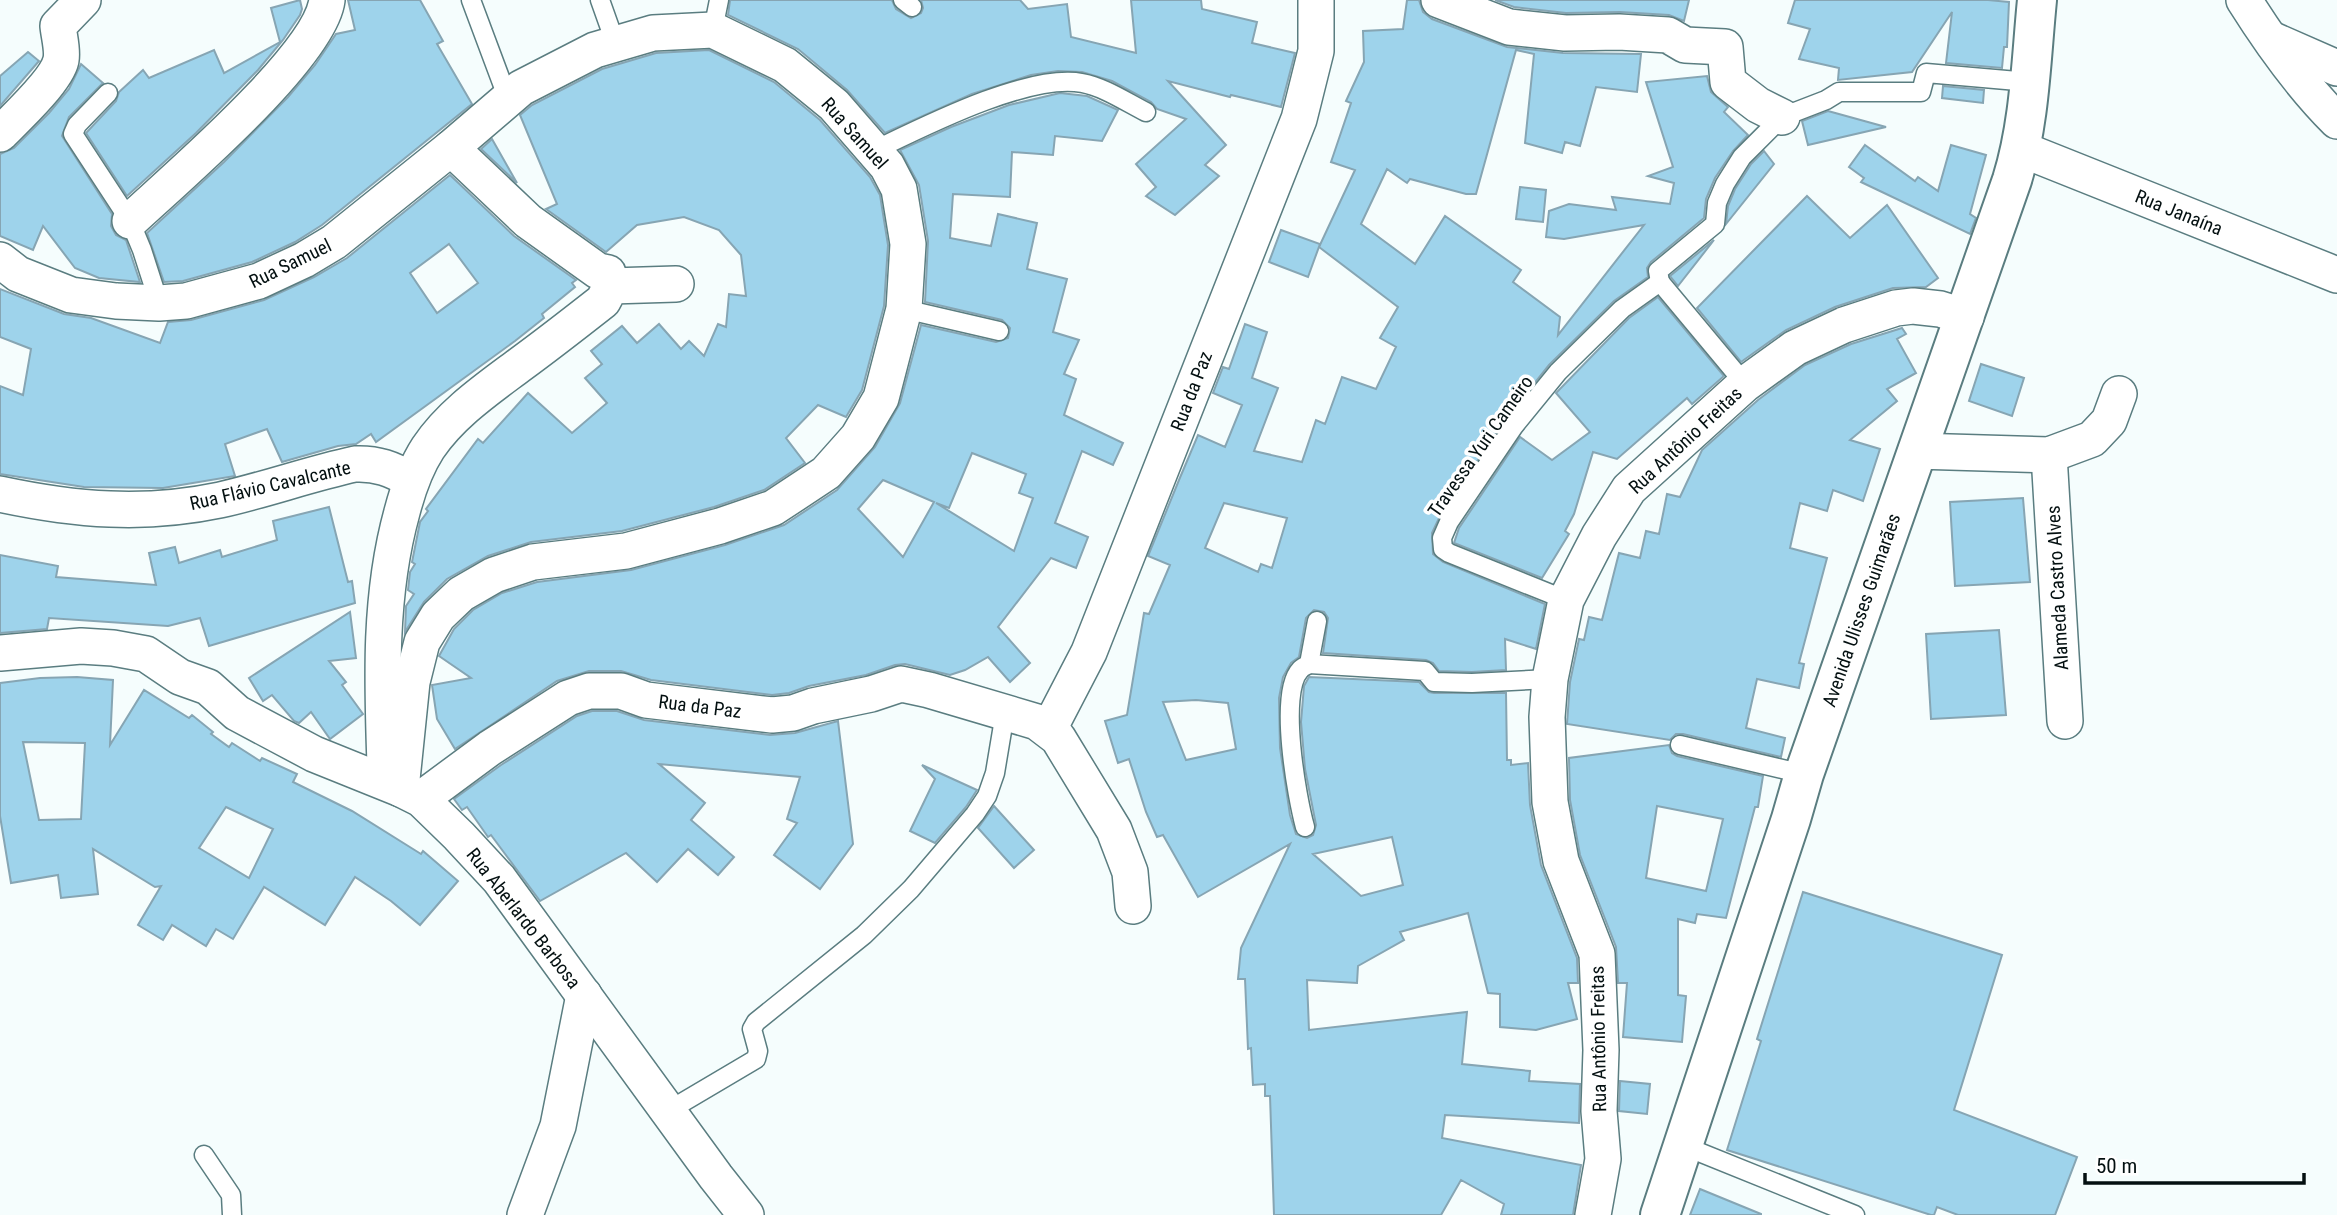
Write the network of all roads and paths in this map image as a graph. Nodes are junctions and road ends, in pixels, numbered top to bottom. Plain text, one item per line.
1 (83, 0) edge
2 (327, 0) edge
3 (471, 0) edge
4 (600, 0) edge
5 (1316, 0) edge
6 (1439, 0) edge
7 (2037, 0) edge
8 (2244, 0) edge
9 (716, 15) edge
10 (2268, 38) junction
11 (616, 45) junction
12 (2337, 68) edge
13 (2029, 82) junction
14 (108, 93) dead end
15 (508, 99) junction
16 (1146, 112) dead end
17 (1782, 117) junction
18 (2337, 121) edge
19 (0, 134) edge
20 (452, 148) junction
21 (2021, 149) junction
22 (873, 151) junction
23 (130, 221) junction
24 (0, 260) edge
25 (2337, 275) edge
26 (1660, 282) junction
27 (676, 284) dead end
28 (611, 286) junction
29 (159, 303) junction
30 (904, 309) junction
31 (1966, 317) junction
32 (999, 331) dead end
33 (1745, 384) junction
34 (2119, 394) dead end
35 (1916, 451) junction
36 (2049, 455) junction
37 (411, 480) junction
38 (0, 494) edge
39 (1566, 600) junction
40 (1317, 621) dead end
41 (0, 653) edge
42 (1309, 664) junction
43 (1550, 679) junction
44 (1005, 713) junction
45 (2065, 721) dead end
46 (1049, 729) junction
47 (1680, 745) dead end
48 (1804, 774) junction
49 (403, 790) junction
50 (1305, 827) dead end
51 (1133, 906) dead end
52 (584, 995) junction
53 (668, 1111) junction
54 (1684, 1146) junction
55 (204, 1155) dead end
56 (716, 1177) junction
57 (232, 1215) edge
58 (525, 1215) edge
59 (710, 1215) edge
60 (746, 1215) edge
61 (1593, 1215) edge
62 (1660, 1215) edge
63 (1855, 1215) edge

1 - 19 street
2 - 23 street
3 - 15 lane
4 - 11 lane
5 - 46 street, Rua da Paz
6 - 17 street
7 - 13 main road, Avenida Ulisses Guimarães
8 - 10 street
9 - 11 street, Rua Samuel
9 - 22 street, Rua Samuel
10 - 12 street
10 - 18 street
11 - 15 street, Rua Samuel
13 - 17 lane
13 - 21 main road, Avenida Ulisses Guimarães
14 - 23 lane
15 - 20 street, Rua Samuel
16 - 22 lane
17 - 26 lane
20 - 28 street
20 - 29 street, Rua Samuel
21 - 25 street, Rua Janaína
21 - 31 main road, Avenida Ulisses Guimarães
22 - 30 street, Rua Samuel
23 - 29 lane
24 - 29 street, Rua Samuel
26 - 33 lane
26 - 39 lane, Travessa Yuri Cameiro
27 - 28 street
28 - 37 street
30 - 32 lane
30 - 49 street, Rua Samuel
31 - 33 street, Rua Antônio Freitas
31 - 35 main road, Avenida Ulisses Guimarães
33 - 39 street, Rua Antônio Freitas
34 - 36 street
35 - 36 street
35 - 48 main road, Avenida Ulisses Guimarães
36 - 45 street, Alameda Castro Alves
37 - 38 street, Rua Flávio Cavalcante
37 - 49 street
39 - 43 street, Rua Antônio Freitas
40 - 42 lane
41 - 49 street, Rua Aberlardo Barbosa
42 - 43 lane
42 - 50 lane
43 - 61 street, Rua Antônio Freitas
44 - 46 street, Rua da Paz
44 - 49 street, Rua da Paz
44 - 53 lane
46 - 51 street
47 - 48 lane
48 - 54 main road, Avenida Ulisses Guimarães
49 - 52 street, Rua Aberlardo Barbosa
52 - 53 street, Rua Aberlardo Barbosa
52 - 58 street
53 - 56 street, Rua Aberlardo Barbosa
54 - 62 main road, Avenida Ulisses Guimarães
54 - 63 lane
55 - 57 lane
56 - 59 street
56 - 60 street, Rua Aberlardo Barbosa

